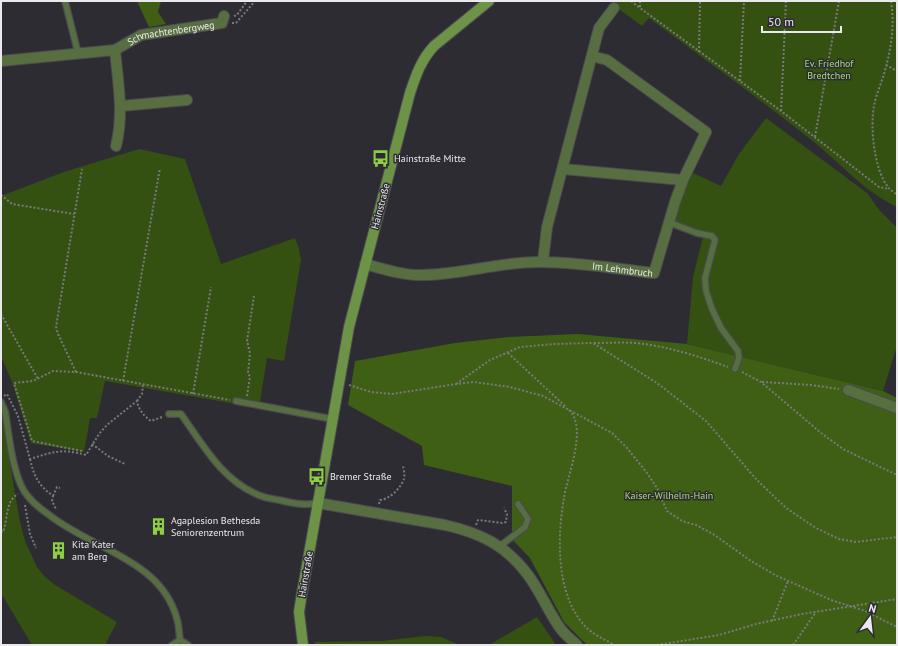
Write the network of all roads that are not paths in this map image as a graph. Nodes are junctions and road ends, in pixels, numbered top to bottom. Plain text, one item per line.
1 (65, 1) edge
2 (488, 1) edge
3 (614, 8) dead end
4 (224, 16) road end
5 (114, 50) junction
6 (78, 53) junction
7 (592, 56) junction
8 (1, 61) edge
9 (187, 100) dead end
10 (121, 106) junction
11 (116, 146) dead end
12 (563, 169) junction
13 (683, 180) junction
14 (668, 222) junction
15 (543, 262) junction
16 (365, 264) junction
17 (735, 369) road end
18 (848, 390) road end
19 (236, 401) road end
20 (1, 402) edge
21 (897, 408) edge
22 (169, 414) road end
23 (332, 418) junction
24 (318, 503) junction
25 (518, 504) dead end
26 (500, 546) junction
27 (180, 640) junction
28 (172, 645) edge
29 (188, 645) edge
30 (303, 645) edge
31 (577, 645) edge

1 - 6 lane
2 - 16 street, Hainstraße
3 - 7 street
4 - 5 street, Schmachtenbergweg
5 - 6 street, Schmachtenbergweg
5 - 10 street, Schmachtenbergweg
6 - 8 street, Schmachtenbergweg
7 - 12 street
7 - 13 street, Im Lehmbruch
9 - 10 street
10 - 11 street, Schmachtenbergweg
12 - 13 street
12 - 15 street
13 - 14 street, Im Lehmbruch
14 - 15 street, Im Lehmbruch
14 - 17 lane
15 - 16 street, Im Lehmbruch
16 - 23 street, Hainstraße
18 - 21 street
19 - 23 lane
20 - 27 lane
22 - 24 lane
23 - 24 street, Hainstraße
24 - 26 street
24 - 30 street, Hainstraße
25 - 26 lane
26 - 31 street
27 - 28 lane
27 - 29 lane

